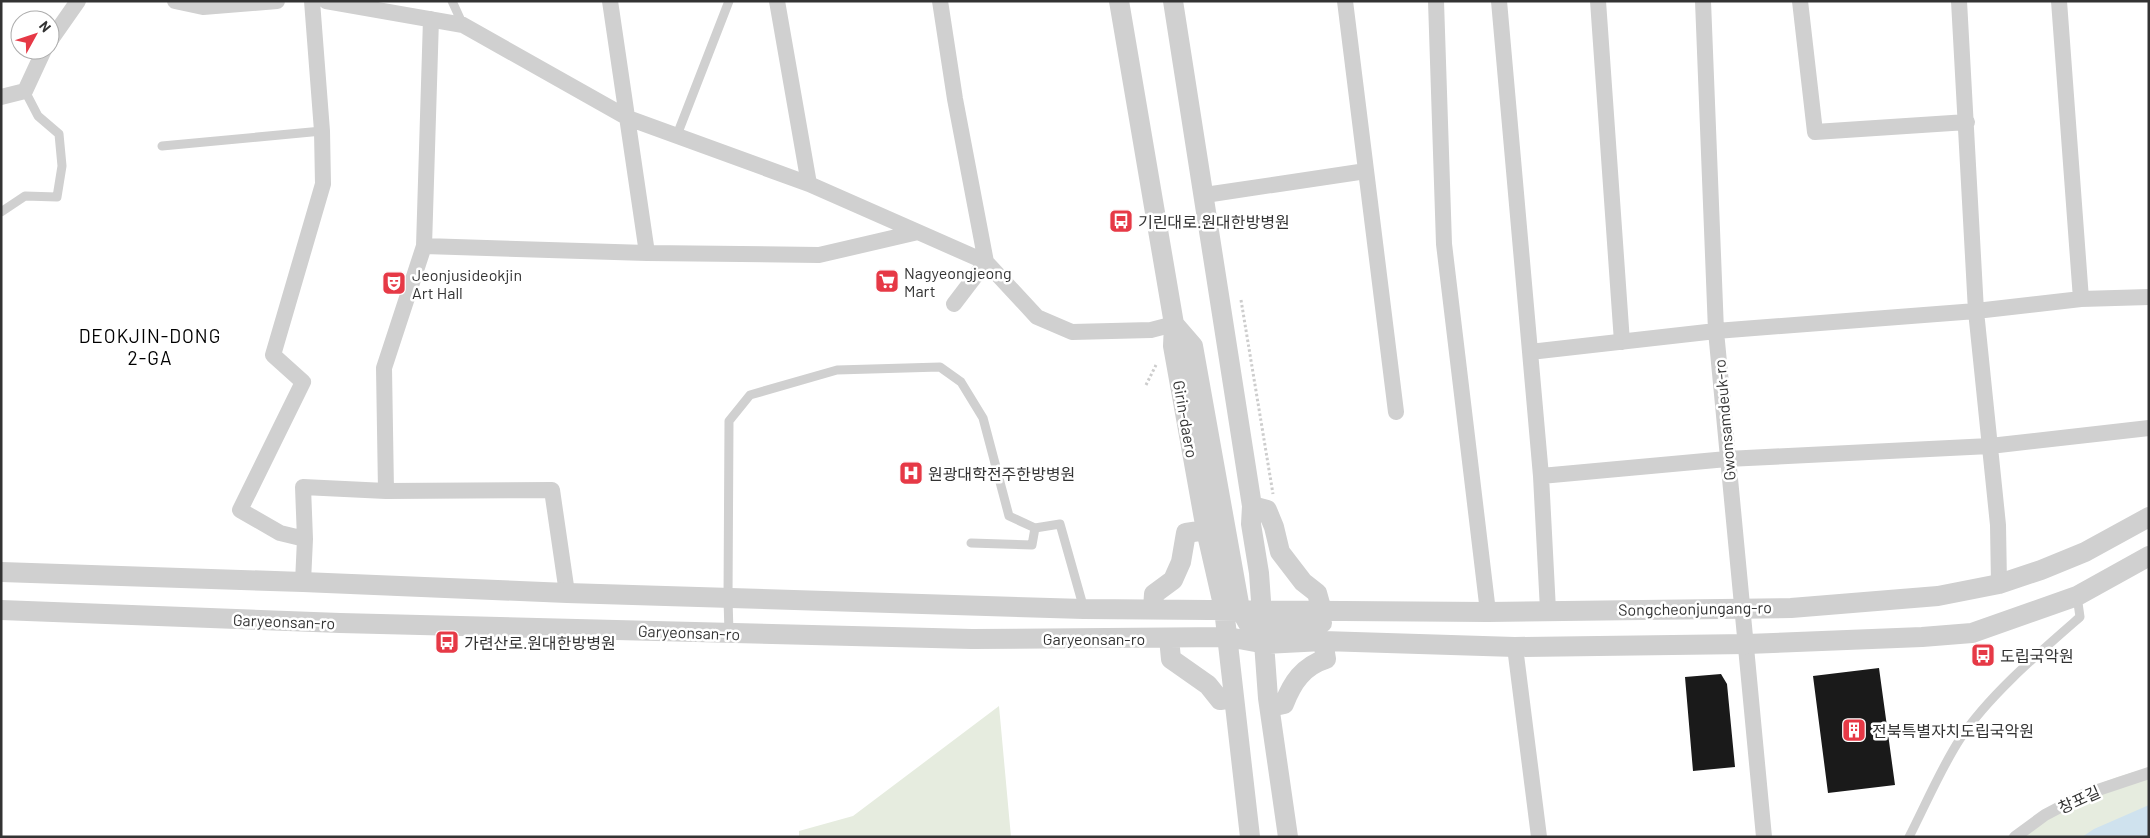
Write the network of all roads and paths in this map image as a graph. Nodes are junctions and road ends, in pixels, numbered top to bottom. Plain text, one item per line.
1 (78, 1) edge
2 (175, 1) edge
3 (277, 1) edge
4 (312, 1) edge
5 (326, 1) edge
6 (610, 1) edge
7 (729, 1) edge
8 (777, 1) edge
9 (940, 1) edge
10 (1119, 1) edge
11 (1174, 1) edge
12 (1345, 1) edge
13 (1436, 1) edge
14 (1500, 1) edge
15 (1598, 1) edge
16 (1703, 1) edge
17 (1800, 1) edge
18 (1959, 1) edge
19 (2059, 1) edge
20 (452, 2) edge
21 (204, 4) edge
22 (431, 19) junction
23 (463, 25) junction
24 (60, 27) edge
25 (40, 60) edge
26 (26, 91) junction
27 (1, 96) edge
28 (628, 118) junction
29 (1967, 122) junction
30 (322, 131) junction
31 (676, 135) junction
32 (162, 146) dead end
33 (1366, 171) junction
34 (809, 184) junction
35 (1205, 195) junction
36 (1, 212) edge
37 (918, 232) junction
38 (424, 246) junction
39 (646, 253) junction
40 (986, 262) junction
41 (2149, 297) edge
42 (2081, 299) junction
43 (954, 304) dead end
44 (1976, 311) junction
45 (1174, 324) junction
46 (1151, 330) junction
47 (1716, 331) junction
48 (1622, 342) junction
49 (1530, 352) junction
50 (1146, 385) dead end
51 (1396, 412) dead end
52 (2149, 428) edge
53 (1990, 446) junction
54 (1727, 459) junction
55 (1541, 476) junction
56 (386, 490) junction
57 (1252, 506) junction
58 (2149, 517) edge
59 (1035, 528) junction
60 (1206, 530) junction
61 (305, 538) junction
62 (971, 543) dead end
63 (2149, 556) edge
64 (1, 572) edge
65 (303, 582) junction
66 (1999, 584) junction
67 (567, 593) junction
68 (2077, 596) junction
69 (728, 599) junction
70 (1741, 607) junction
71 (1084, 609) junction
72 (1153, 609) junction
73 (1, 610) edge
74 (1548, 610) junction
75 (1322, 611) junction
76 (1459, 612) junction
77 (1488, 612) junction
78 (1250, 620) junction
79 (729, 633) junction
80 (1228, 637) junction
81 (1169, 638) junction
82 (1323, 641) junction
83 (1747, 644) junction
84 (1515, 647) junction
85 (1233, 698) junction
86 (1270, 707) junction
87 (2149, 774) edge
88 (1250, 837) edge
89 (1288, 837) edge
90 (1539, 837) edge
91 (1764, 837) edge
92 (1909, 837) edge
93 (2014, 837) edge

1 - 24 street
2 - 21 street
3 - 21 street
4 - 30 street
5 - 22 street
6 - 28 street
7 - 31 lane
8 - 34 street
9 - 40 street
10 - 45 street, Girin-daero
11 - 35 street, Girin-daero
12 - 33 street
13 - 77 street
14 - 49 street
15 - 48 street
16 - 47 street, Gwonsamdeuk-ro
17 - 29 street
18 - 29 street
19 - 42 street
20 - 23 lane
22 - 23 street
22 - 38 street
23 - 28 street
25 - 26 street
26 - 27 street
26 - 36 lane
28 - 31 street
28 - 39 street
29 - 44 street
30 - 32 lane
30 - 61 street
31 - 34 street
33 - 35 street
33 - 51 street
34 - 37 street
35 - 57 street, Girin-daero
37 - 39 street
37 - 40 street
38 - 39 street
38 - 56 street
40 - 43 street
40 - 46 street
41 - 42 street
42 - 44 street
44 - 47 street
44 - 53 street
45 - 46 street
45 - 60 street, Girin-daero
45 - 78 street
46 - 50 path
47 - 48 street
47 - 54 street, Gwonsamdeuk-ro
48 - 49 street
49 - 55 street
52 - 53 street
53 - 54 street
53 - 66 street
54 - 55 street
54 - 70 street, Gwonsamdeuk-ro
55 - 74 street
56 - 61 street
56 - 67 street
57 - 75 street
57 - 78 street, Girin-daero
58 - 66 street, Songcheonjungang-ro
59 - 62 lane
59 - 69 lane
59 - 71 lane
60 - 72 street
60 - 78 street, Girin-daero
61 - 65 street
63 - 68 street, Songcheonjungang-ro
64 - 65 street, Garyeonsan-ro
65 - 67 street, Garyeonsan-ro
66 - 70 street, Songcheonjungang-ro
67 - 69 street, Garyeonsan-ro
68 - 83 street, Songcheonjungang-ro
68 - 92 lane
69 - 71 street, Garyeonsan-ro
69 - 79 lane
70 - 74 street, Songcheonjungang-ro
70 - 83 street, Gwonsamdeuk-ro
71 - 72 street, Garyeonsan-ro
72 - 78 street, Garyeonsan-ro
73 - 79 street, Garyeonsan-ro
74 - 77 street, Songcheonjungang-ro
75 - 76 street, Songcheonjungang-ro
75 - 78 street, Songcheonjungang-ro
76 - 77 street, Songcheonjungang-ro
76 - 78 street
78 - 80 street, Songcheonjungang-ro
78 - 80 street, Girin-daero
78 - 82 street, Songcheonjungang-ro
78 - 86 street, Girin-daero
79 - 81 street, Garyeonsan-ro
80 - 81 street, Garyeonsan-ro
80 - 85 street, Girin-daero
81 - 85 street
82 - 84 street, Songcheonjungang-ro
82 - 86 street
83 - 84 street, Songcheonjungang-ro
83 - 91 street, Gwonsamdeuk-ro
84 - 90 street
85 - 88 street, Girin-daero
86 - 89 street, Girin-daero
87 - 93 street, 창포길

